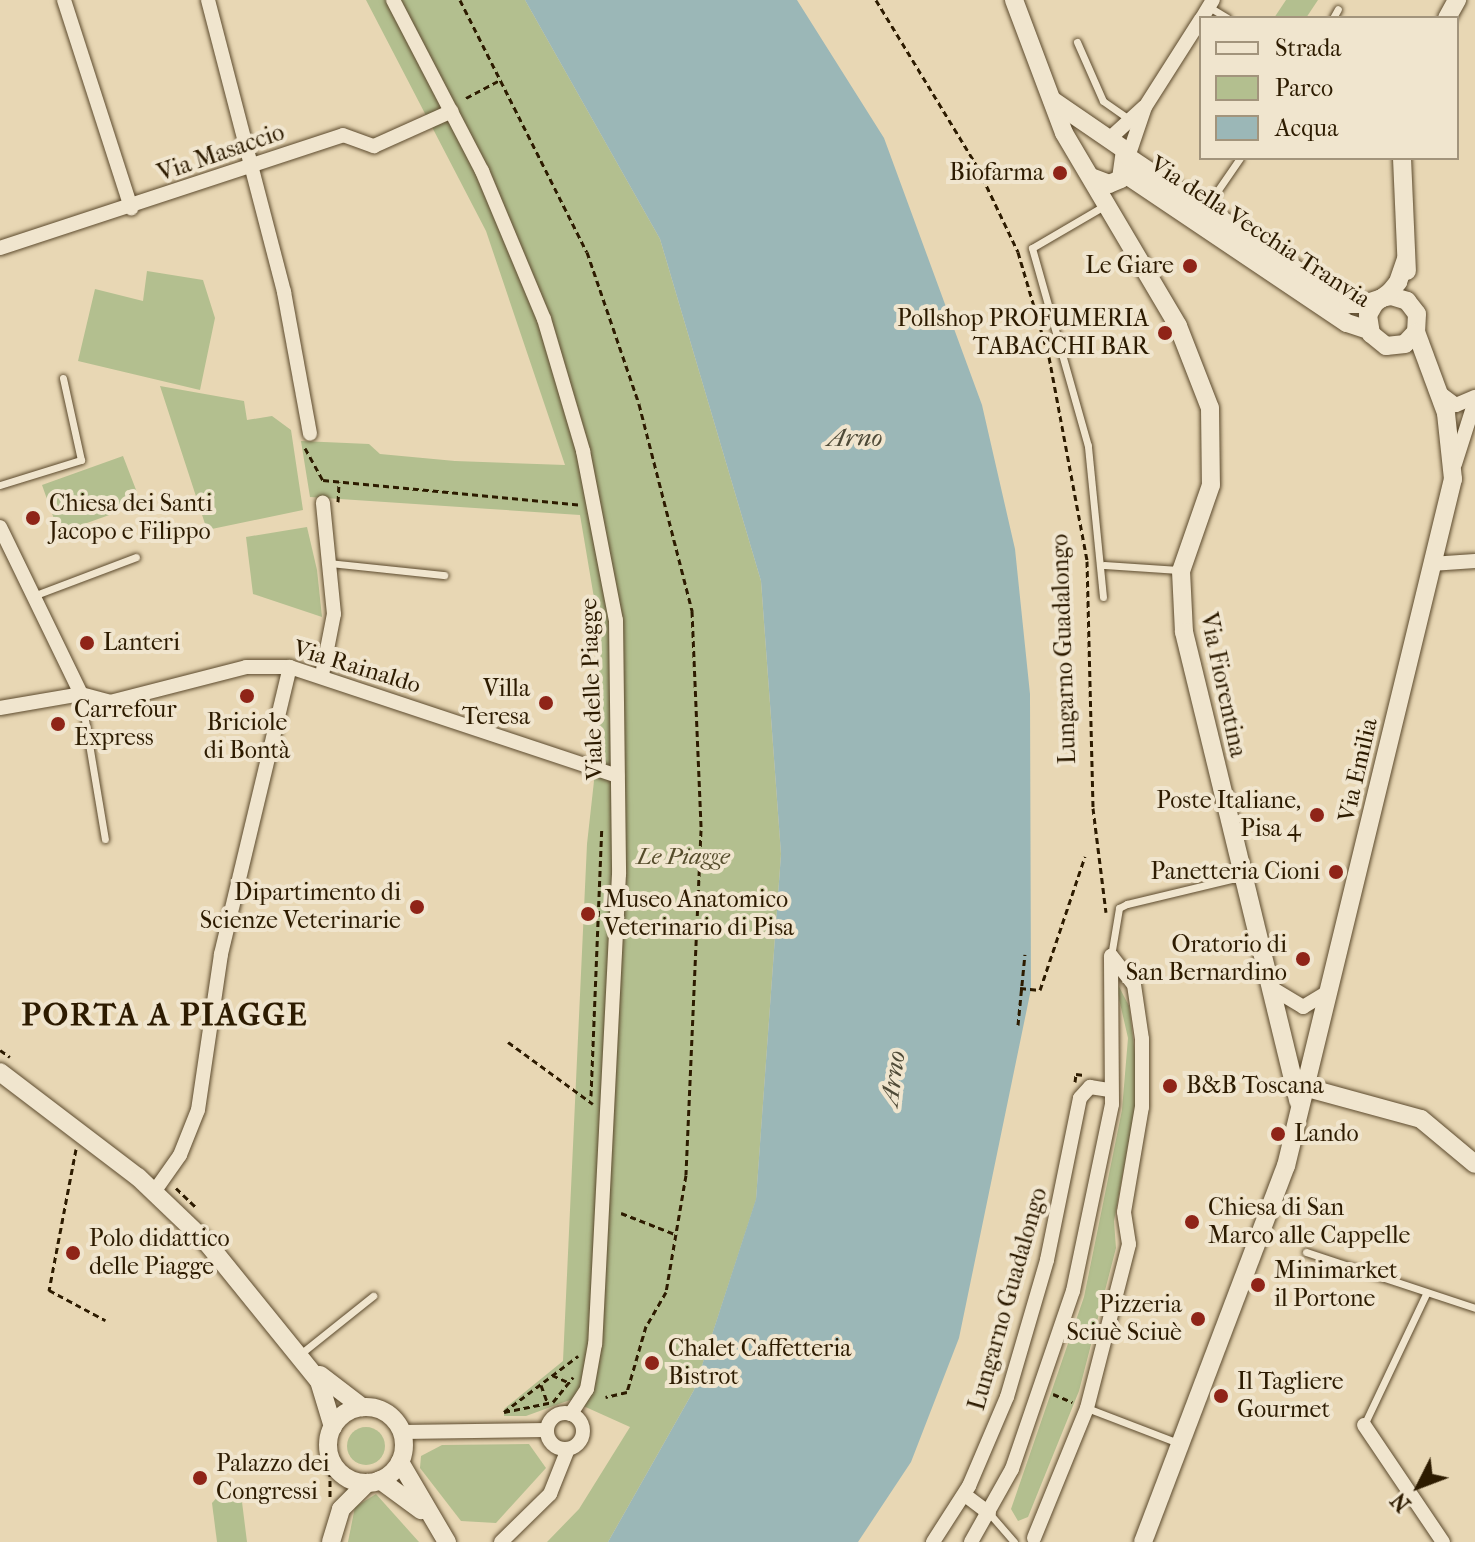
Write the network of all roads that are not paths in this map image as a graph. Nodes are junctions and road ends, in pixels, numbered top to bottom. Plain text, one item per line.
1 (64, 0) edge
2 (208, 0) edge
3 (393, 0) edge
4 (1014, 0) edge
5 (1338, 9) dead end
6 (1334, 16) edge
7 (1199, 22) edge
8 (1077, 42) dead end
9 (1052, 100) junction
10 (1145, 107) junction
11 (452, 111) junction
12 (1130, 120) junction
13 (1108, 140) junction
14 (1239, 160) edge
15 (1402, 160) edge
16 (252, 165) junction
17 (1127, 166) junction
18 (1088, 172) junction
19 (1104, 206) junction
20 (131, 208) junction
21 (1206, 208) junction
22 (0, 248) edge
23 (1406, 259) junction
24 (1382, 298) junction
25 (1413, 306) junction
26 (1369, 330) junction
27 (1416, 332) junction
28 (63, 378) dead end
29 (1440, 393) junction
30 (1475, 399) edge
31 (310, 434) road end
32 (1455, 464) junction
33 (0, 485) edge
34 (323, 503) dead end
35 (0, 527) edge
36 (136, 557) dead end
37 (327, 563) junction
38 (1431, 564) junction
39 (1104, 565) junction
40 (1473, 565) edge
41 (1181, 571) junction
42 (444, 575) dead end
43 (31, 596) junction
44 (1103, 597) dead end
45 (290, 667) junction
46 (322, 675) junction
47 (81, 694) junction
48 (0, 708) edge
49 (617, 776) junction
50 (105, 839) dead end
51 (1245, 876) junction
52 (1111, 956) junction
53 (1275, 990) junction
54 (1328, 992) junction
55 (0, 1072) edge
56 (1110, 1090) junction
57 (1301, 1095) junction
58 (1475, 1164) edge
59 (154, 1192) junction
60 (1306, 1252) dead end
61 (1426, 1294) junction
62 (373, 1296) dead end
63 (1475, 1308) edge
64 (304, 1360) junction
65 (362, 1407) junction
66 (1087, 1408) junction
67 (571, 1414) junction
68 (1364, 1425) joint
69 (333, 1427) junction
70 (547, 1430) junction
71 (402, 1432) junction
72 (1181, 1444) junction
73 (568, 1449) junction
74 (400, 1462) junction
75 (373, 1481) junction
76 (965, 1495) junction
77 (423, 1512) junction
78 (989, 1513) junction
79 (1034, 1538) dead end
80 (446, 1541) edge
81 (331, 1542) edge
82 (501, 1542) edge
83 (933, 1542) edge
84 (971, 1542) edge
85 (1014, 1542) edge
86 (1143, 1542) edge
87 (1443, 1542) edge

1 - 20 street
2 - 16 street
3 - 11 street, Viale delle Piagge
4 - 9 main road, Via Fiorentina
5 - 6 lane
7 - 10 street
8 - 12 lane
9 - 13 main road
9 - 18 main road, Via Fiorentina
10 - 12 street
10 - 17 street
11 - 16 street, Via Masaccio
11 - 49 street, Viale delle Piagge
12 - 13 street
13 - 17 main road
13 - 18 main road
14 - 21 lane
15 - 23 main road
16 - 20 street, Via Masaccio
16 - 31 street
17 - 18 main road
17 - 21 main road, Via della Vecchia Tranvia
17 - 26 main road, Via della Vecchia Tranvia
18 - 19 main road, Via Fiorentina
19 - 39 lane
19 - 41 main road, Via Fiorentina
20 - 22 street, Via Masaccio
21 - 24 main road, Via della Vecchia Tranvia
23 - 24 main road
23 - 25 main road
24 - 25 main road
24 - 26 main road
25 - 27 main road
26 - 27 main road
27 - 29 main road, Via Emilia
28 - 33 lane
29 - 30 street, Via Emilia
29 - 32 main road, Via Emilia
30 - 32 street, Via Emilia
32 - 38 main road, Via Emilia
34 - 37 street
35 - 43 street
36 - 43 lane
37 - 42 lane
37 - 46 street
38 - 40 street
38 - 54 main road, Via Emilia
39 - 41 lane
39 - 44 lane
41 - 51 main road, Via Fiorentina
43 - 47 street
45 - 46 street, Via Rainaldo
45 - 47 street, Via Rainaldo
45 - 59 street
46 - 49 street, Via Rainaldo
47 - 48 street, Via Rainaldo
47 - 50 lane
49 - 67 street, Viale delle Piagge
51 - 52 lane
51 - 53 main road, Via Fiorentina
52 - 56 street
52 - 66 street
53 - 54 street
53 - 57 main road, Via Fiorentina
54 - 57 main road, Via Emilia
55 - 59 main road
56 - 76 street, Lungarno Guadalongo
56 - 78 street
57 - 58 main road
57 - 72 main road, Via Emilia
59 - 64 main road
60 - 61 lane
61 - 63 lane
61 - 68 lane
62 - 64 lane
64 - 65 main road
64 - 69 main road
65 - 69 main road
65 - 71 main road
66 - 72 lane
66 - 79 street
67 - 70 street
67 - 73 street, Viale delle Piagge
68 - 87 street
69 - 75 main road
70 - 71 street
70 - 73 street
71 - 74 main road
72 - 86 main road, Via Emilia
73 - 82 street, Viale delle Piagge
74 - 75 main road
74 - 77 main road
75 - 77 main road
75 - 81 main road
76 - 78 street
76 - 83 street, Lungarno Guadalongo
77 - 80 main road
78 - 84 street
78 - 85 lane

